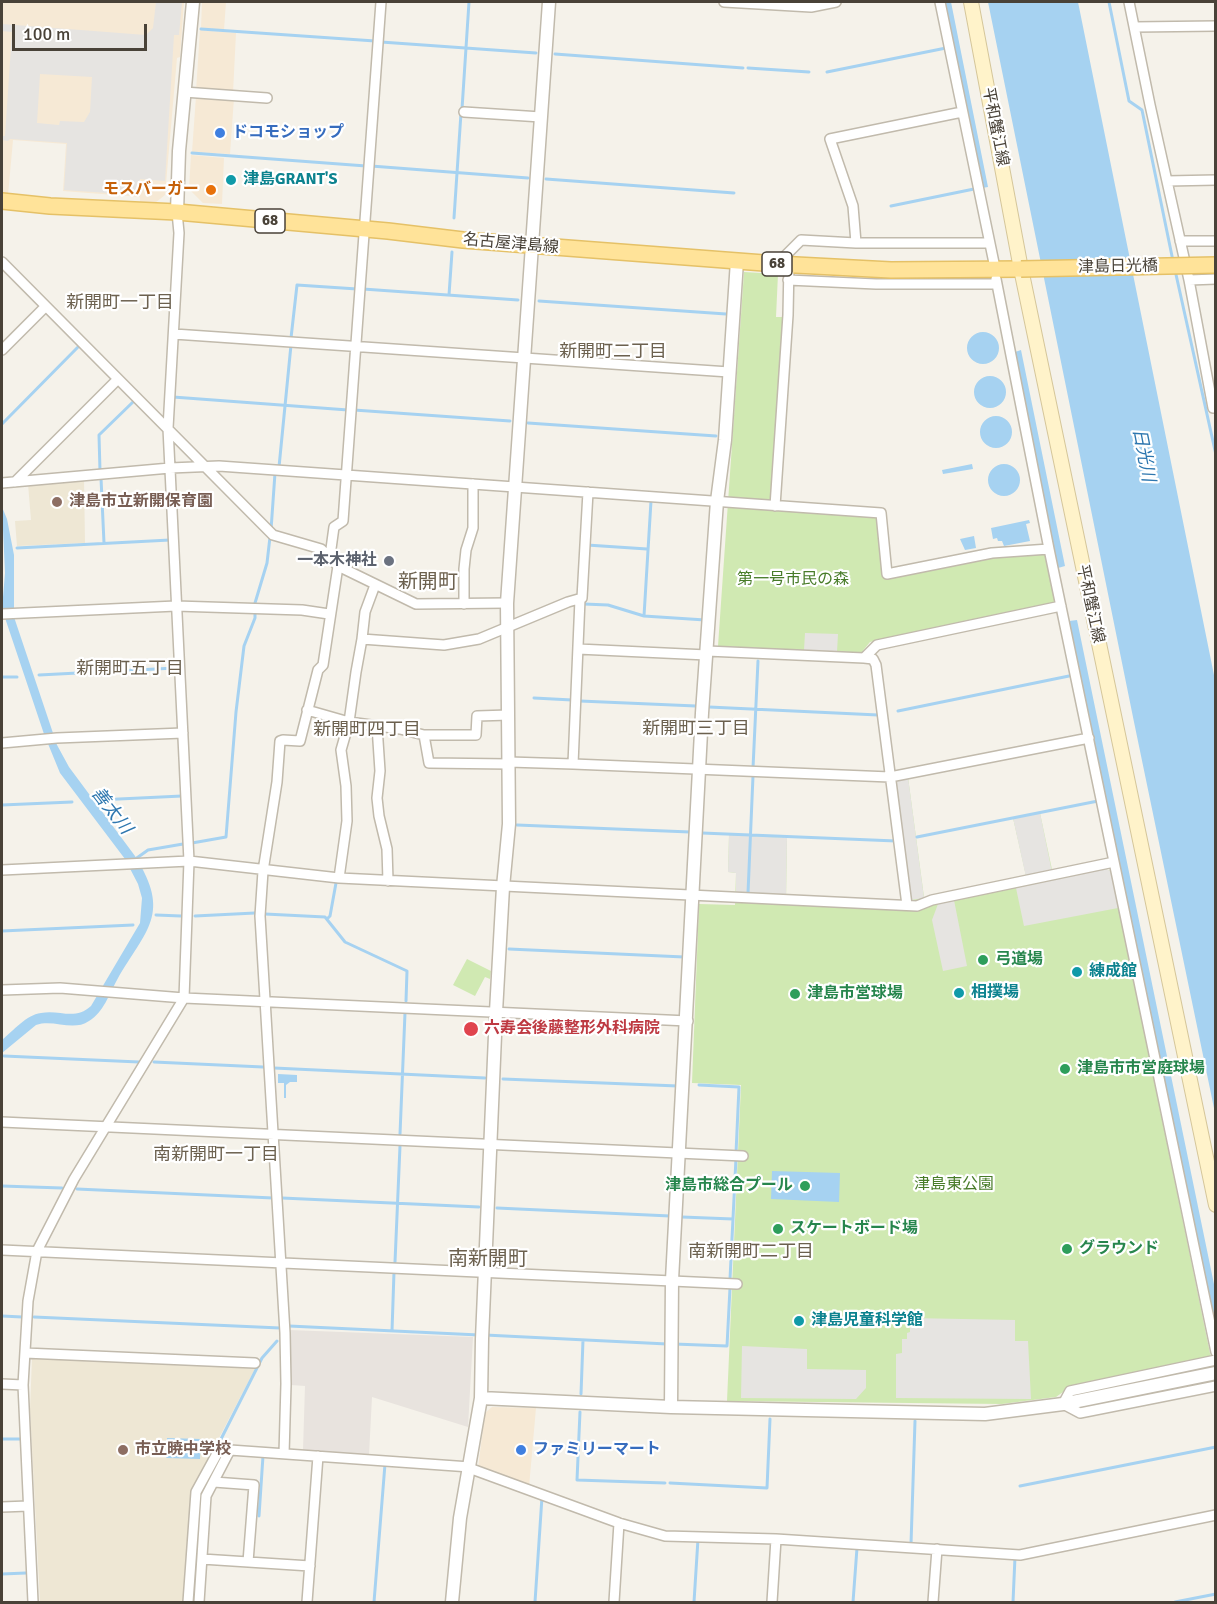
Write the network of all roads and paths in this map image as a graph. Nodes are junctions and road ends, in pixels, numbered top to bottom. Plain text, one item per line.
1 (193, 2) edge
2 (381, 2) edge
3 (549, 2) edge
4 (724, 2) edge
5 (751, 2) edge
6 (837, 2) edge
7 (940, 2) edge
8 (971, 2) edge
9 (1129, 2) edge
10 (1215, 26) edge
11 (1135, 27) junction
12 (184, 92) junction
13 (267, 98) dead end
14 (464, 112) dead end
15 (962, 112) junction
16 (542, 117) junction
17 (1215, 180) edge
18 (1167, 181) junction
19 (2, 201) edge
20 (177, 212) junction
21 (364, 229) junction
22 (1180, 241) junction
23 (1215, 241) edge
24 (856, 243) junction
25 (989, 243) junction
26 (532, 246) junction
27 (737, 261) junction
28 (2, 262) edge
29 (994, 263) dead end
30 (1215, 265) edge
31 (1021, 268) junction
32 (785, 269) junction
33 (1215, 279) edge
34 (1190, 280) junction
35 (45, 307) junction
36 (174, 334) junction
37 (356, 346) junction
38 (2, 350) edge
39 (524, 359) junction
40 (729, 372) junction
41 (118, 379) junction
42 (1213, 408) dead end
43 (168, 428) junction
44 (205, 466) junction
45 (170, 468) junction
46 (346, 475) junction
47 (15, 482) junction
48 (2, 483) edge
49 (473, 484) junction
50 (514, 487) junction
51 (588, 492) junction
52 (717, 501) junction
53 (776, 506) junction
54 (1049, 549) junction
55 (330, 556) junction
56 (338, 566) junction
57 (375, 585) junction
58 (580, 599) junction
59 (507, 603) junction
60 (464, 604) junction
61 (177, 606) junction
62 (1061, 606) junction
63 (2, 614) edge
64 (329, 614) junction
65 (507, 629) junction
66 (362, 639) junction
67 (578, 649) junction
68 (707, 653) junction
69 (864, 658) junction
70 (307, 710) junction
71 (508, 715) junction
72 (349, 722) junction
73 (377, 726) junction
74 (183, 733) junction
75 (424, 735) junction
76 (1089, 738) junction
77 (2, 743) edge
78 (508, 763) junction
79 (573, 764) junction
80 (700, 769) junction
81 (890, 777) junction
82 (189, 861) junction
83 (1114, 862) junction
84 (2, 870) edge
85 (263, 871) junction
86 (339, 878) junction
87 (388, 881) junction
88 (503, 887) junction
89 (693, 895) junction
90 (908, 905) junction
91 (2, 990) edge
92 (184, 998) junction
93 (265, 1001) junction
94 (496, 1012) junction
95 (687, 1021) junction
96 (2, 1122) edge
97 (106, 1126) junction
98 (272, 1134) junction
99 (492, 1145) junction
100 (680, 1153) junction
101 (743, 1156) dead end
102 (1215, 1205) edge
103 (2, 1250) edge
104 (37, 1251) junction
105 (281, 1262) junction
106 (485, 1272) junction
107 (672, 1280) junction
108 (737, 1284) dead end
109 (1215, 1352) edge
110 (25, 1353) junction
111 (1215, 1360) edge
112 (255, 1363) dead end
113 (1215, 1373) edge
114 (2, 1384) edge
115 (24, 1385) junction
116 (1215, 1386) edge
117 (481, 1398) junction
118 (1063, 1404) junction
119 (671, 1407) junction
120 (230, 1450) junction
121 (284, 1454) junction
122 (318, 1456) junction
123 (469, 1467) junction
124 (214, 1482) junction
125 (28, 1506) junction
126 (2, 1507) edge
127 (1215, 1515) edge
128 (619, 1523) junction
129 (776, 1539) junction
130 (937, 1550) junction
131 (202, 1559) junction
132 (248, 1562) junction
133 (310, 1566) junction
134 (33, 1602) edge
135 (188, 1602) edge
136 (199, 1602) edge
137 (308, 1602) edge
138 (452, 1602) edge
139 (614, 1602) edge
140 (772, 1602) edge
141 (933, 1602) edge

1 - 12 street
2 - 21 street
3 - 16 street
4 - 5 street
5 - 6 street
7 - 15 street
8 - 31 main road, 平和蟹江線
9 - 11 street
10 - 11 street
11 - 18 street
12 - 13 street
12 - 20 street
14 - 16 street
15 - 24 street
15 - 25 street
16 - 26 street
17 - 18 street
18 - 22 street
19 - 20 main road, 名古屋津島線 / 68
20 - 21 main road, 名古屋津島線 / 68
20 - 36 street
21 - 26 main road, 名古屋津島線 / 68
21 - 37 street
22 - 23 street
22 - 34 street
24 - 25 street
24 - 32 street
25 - 29 street
26 - 27 main road, 名古屋津島線 / 68
26 - 39 street
27 - 32 main road, 名古屋津島線 / 68
27 - 40 street
28 - 35 street
30 - 31 main road, 津島日光橋 / 68, bridge
31 - 32 main road, 名古屋津島線 / 68
31 - 102 main road, 平和蟹江線
32 - 53 street
32 - 54 street
33 - 34 street
34 - 42 street
35 - 38 street
35 - 41 street
36 - 37 street
36 - 43 street
37 - 39 street
37 - 46 street
39 - 40 street
39 - 50 street
40 - 52 street
41 - 43 street
41 - 47 street
43 - 44 street
43 - 45 street
44 - 45 street
44 - 46 street
44 - 55 street
45 - 47 street
45 - 61 street
46 - 49 street
46 - 55 street
47 - 48 street
49 - 50 street
49 - 60 street
50 - 51 street
50 - 59 street
51 - 52 street
51 - 58 street
52 - 53 street
52 - 68 street
53 - 54 street
54 - 62 street
55 - 56 street
56 - 57 street
56 - 64 street
57 - 60 street
57 - 66 street
58 - 65 street
58 - 67 street
59 - 60 street
59 - 65 street
61 - 63 street
61 - 64 street
61 - 74 street
62 - 69 street
62 - 76 street
64 - 70 street
65 - 66 street
65 - 71 street
66 - 72 street
67 - 68 street
67 - 79 street
68 - 69 street
68 - 80 street
69 - 81 street
70 - 72 street
70 - 85 street
71 - 75 street
71 - 78 street
72 - 73 street
72 - 86 street
73 - 75 street
73 - 87 street
74 - 77 street
74 - 82 street
75 - 78 street
76 - 81 street
76 - 83 street
78 - 79 street
78 - 88 street
79 - 80 street
80 - 81 street
80 - 89 street
81 - 90 street
82 - 84 street
82 - 85 street
82 - 92 street
83 - 90 street
83 - 109 street
85 - 86 street
85 - 93 street
86 - 87 street
87 - 88 street
88 - 89 street
88 - 94 street
89 - 90 street
89 - 95 street
91 - 92 street
92 - 93 street
92 - 97 street
93 - 94 street
93 - 98 street
94 - 95 street
94 - 99 street
95 - 100 street
96 - 97 street
97 - 98 street
97 - 104 street
98 - 99 street
98 - 105 street
99 - 100 street
99 - 106 street
100 - 101 street
100 - 107 street
103 - 104 street
104 - 105 street
104 - 110 street
105 - 106 street
105 - 121 street
106 - 107 street
106 - 117 street
107 - 108 street
107 - 119 street
110 - 112 street
110 - 115 street
111 - 118 street
113 - 118 street
114 - 115 street
115 - 125 street
116 - 118 street
117 - 119 street
117 - 123 street
118 - 119 street
120 - 121 street
120 - 124 street
120 - 135 street
121 - 122 street
122 - 123 street
122 - 133 street
123 - 128 street
123 - 138 street
124 - 131 street
124 - 132 street
125 - 126 street
125 - 134 street
127 - 130 street
128 - 129 street
128 - 139 street
129 - 130 street
129 - 140 street
130 - 141 street
131 - 132 street
131 - 136 street
132 - 133 street
133 - 137 street

